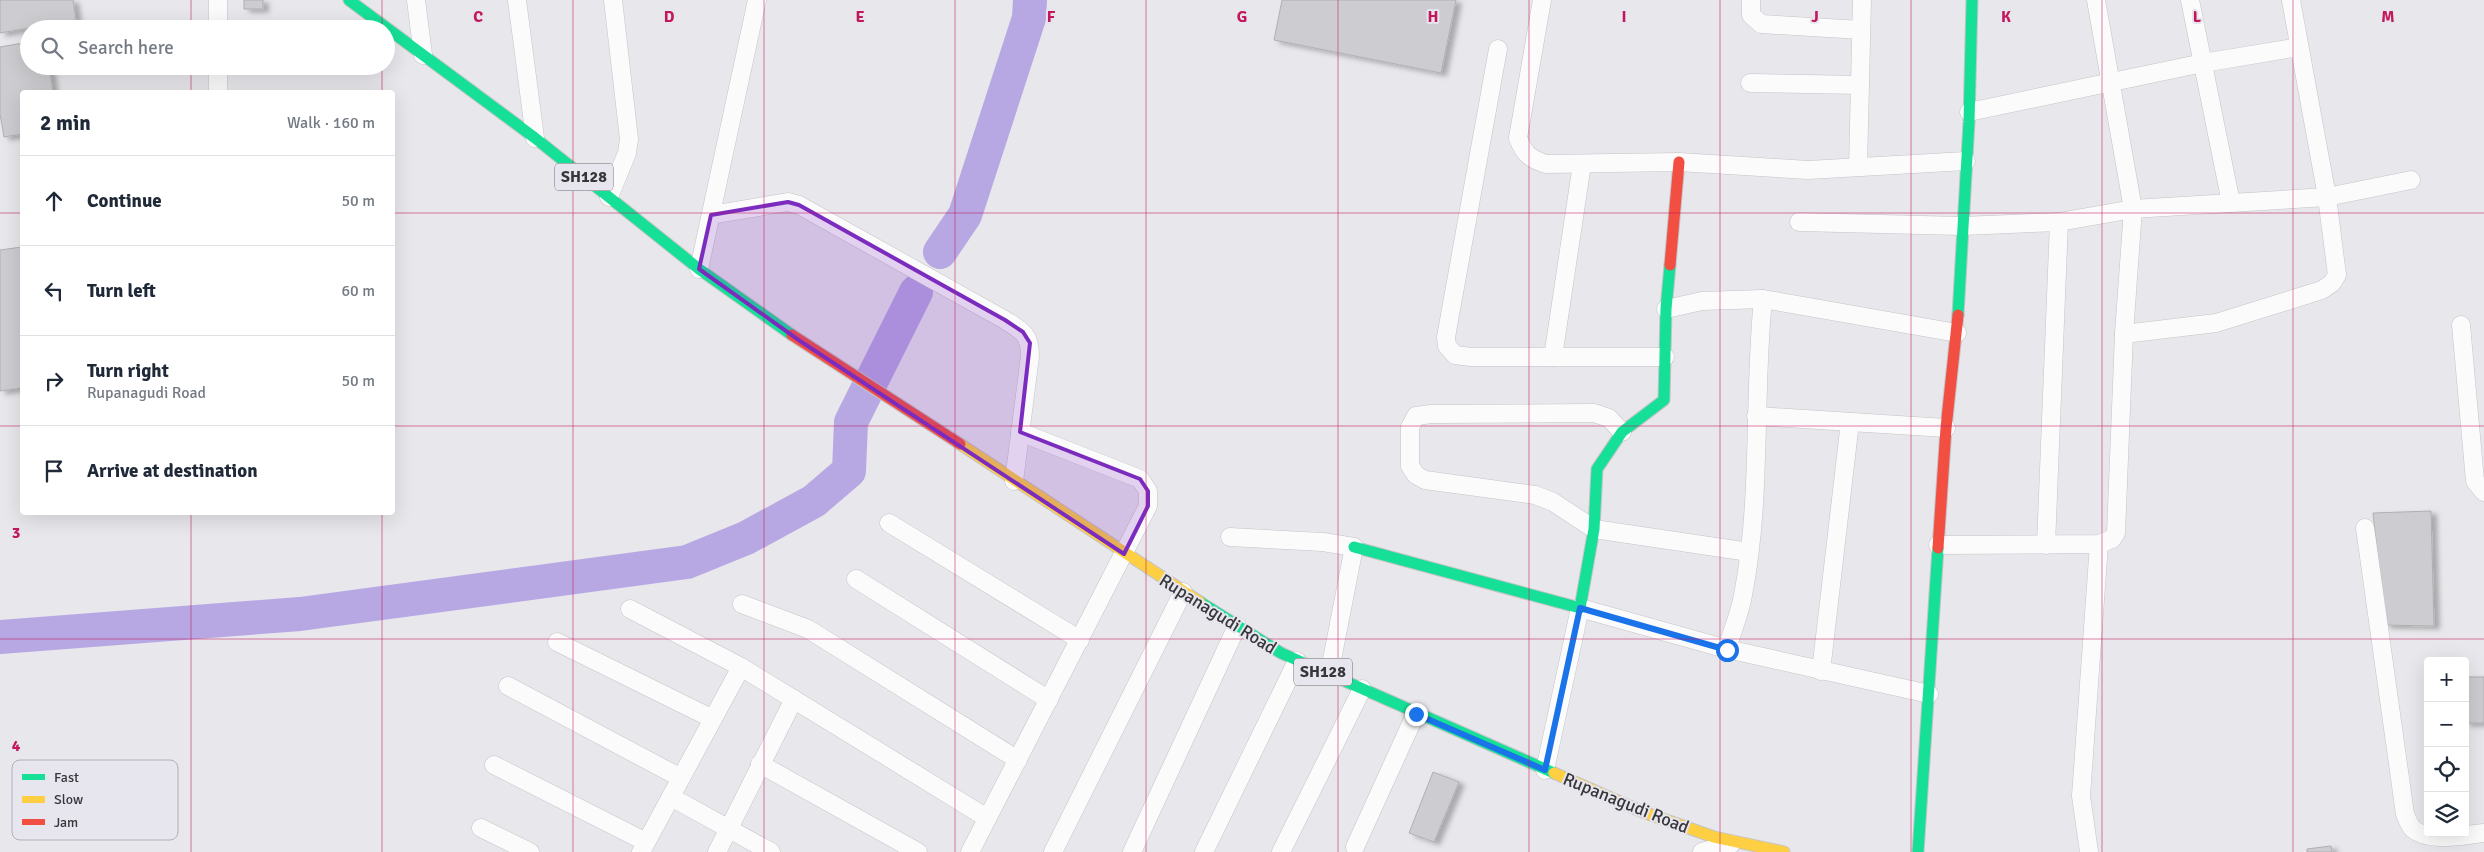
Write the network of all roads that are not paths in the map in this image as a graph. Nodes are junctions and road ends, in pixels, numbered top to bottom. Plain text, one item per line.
1 (218, 0) edge
2 (349, 0) edge
3 (416, 0) edge
4 (517, 0) edge
5 (613, 0) edge
6 (757, 0) edge
7 (1542, 0) edge
8 (1751, 0) edge
9 (1862, 0) edge
10 (1972, 0) edge
11 (2096, 0) edge
12 (2190, 0) edge
13 (2291, 0) edge
14 (218, 20) edge
15 (376, 20) edge
16 (1861, 30) junction
17 (395, 34) edge
18 (2299, 47) junction
19 (1498, 50) dead end
20 (423, 55) junction
21 (2203, 63) junction
22 (218, 75) edge
23 (2112, 82) junction
24 (1750, 83) dead end
25 (1860, 86) junction
26 (218, 90) edge
27 (1969, 112) junction
28 (535, 138) junction
29 (1966, 161) junction
30 (1679, 162) junction
31 (1582, 164) junction
32 (1858, 167) junction
33 (2411, 180) dead end
34 (609, 197) junction
35 (2327, 197) junction
36 (2231, 203) junction
37 (2133, 209) junction
38 (711, 215) junction
39 (1799, 222) dead end
40 (2059, 222) junction
41 (1962, 226) junction
42 (699, 269) junction
43 (1763, 300) junction
44 (1666, 309) junction
45 (2461, 325) dead end
46 (1957, 333) junction
47 (2124, 334) junction
48 (1553, 357) junction
49 (1665, 357) junction
50 (1756, 416) junction
51 (1850, 422) junction
52 (1946, 428) junction
53 (1020, 432) junction
54 (1622, 432) junction
55 (1014, 481) junction
56 (2484, 492) edge
57 (889, 523) dead end
58 (2365, 528) dead end
59 (1594, 529) junction
60 (1230, 537) dead end
61 (2099, 544) junction
62 (1938, 545) junction
63 (2046, 545) junction
64 (1354, 547) junction
65 (1749, 552) junction
66 (1124, 554) junction
67 (856, 579) dead end
68 (1183, 592) junction
69 (742, 604) dead end
70 (1580, 608) junction
71 (630, 609) dead end
72 (1238, 626) junction
73 (1080, 640) junction
74 (557, 642) dead end
75 (1727, 650) junction
76 (1297, 660) junction
77 (741, 667) junction
78 (1821, 671) junction
79 (1329, 675) junction
80 (508, 686) dead end
81 (1362, 689) junction
82 (1928, 694) junction
83 (794, 699) junction
84 (1049, 700) junction
85 (1416, 714) junction
86 (713, 719) junction
87 (1018, 760) junction
88 (760, 764) junction
89 (494, 765) dead end
90 (1545, 770) junction
91 (681, 778) junction
92 (671, 797) junction
93 (987, 818) junction
94 (481, 828) dead end
95 (730, 829) junction
96 (2484, 833) edge
97 (1737, 842) junction
98 (643, 847) edge
99 (1355, 847) dead end
100 (530, 852) edge
101 (717, 852) edge
102 (771, 852) edge
103 (918, 852) edge
104 (970, 852) edge
105 (1053, 852) edge
106 (1132, 852) edge
107 (1204, 852) edge
108 (1281, 852) edge
109 (1702, 852) edge
110 (1784, 852) edge
111 (1918, 852) edge
112 (2089, 852) edge

1 - 14 street
2 - 15 main road, SH128
3 - 20 street
4 - 28 street
5 - 34 street
6 - 38 street
7 - 31 street
8 - 16 street
9 - 16 street
10 - 27 main road
11 - 23 street
12 - 21 street
13 - 18 street
16 - 25 street
17 - 20 main road, SH128
18 - 21 street
18 - 35 street
19 - 48 street
20 - 28 main road, SH128
21 - 23 street
21 - 36 street
22 - 26 street
23 - 27 street
23 - 37 street
24 - 25 street
25 - 32 street
27 - 29 main road
28 - 34 main road, SH128
29 - 32 street
29 - 41 main road
30 - 31 street
30 - 32 street
30 - 44 main road
31 - 48 street
33 - 35 street
34 - 42 main road, SH128
35 - 36 street
35 - 47 street
36 - 37 street
37 - 40 street
37 - 47 street
38 - 42 street
38 - 53 street
39 - 41 street
40 - 41 street
40 - 63 street
41 - 46 main road
42 - 55 main road, Rupanagudi Road / SH128
43 - 44 street
43 - 46 street
43 - 50 street
44 - 49 main road
45 - 56 street
46 - 52 main road
47 - 61 street
48 - 49 street
49 - 54 main road
50 - 51 street
50 - 65 street
51 - 52 street
51 - 78 street
52 - 62 main road
53 - 55 street
53 - 66 street
54 - 59 main road
54 - 59 street
55 - 66 main road, Rupanagudi Road / SH128
57 - 73 street
58 - 96 street
59 - 65 street
59 - 70 main road
60 - 64 street
61 - 63 street
61 - 112 street
62 - 63 street
62 - 82 main road
64 - 70 main road
64 - 79 street
65 - 75 street
66 - 68 main road, Rupanagudi Road / SH128
66 - 73 street
67 - 84 street
68 - 72 main road, Rupanagudi Road / SH128
68 - 105 street
69 - 87 street
70 - 75 street
70 - 90 street
71 - 77 street
72 - 76 main road, Rupanagudi Road / SH128
72 - 106 street
73 - 84 street
74 - 86 street
75 - 78 street
76 - 79 main road, Rupanagudi Road / SH128
76 - 107 street
77 - 83 street
77 - 86 street
78 - 82 street
79 - 81 main road, Rupanagudi Road / SH128
80 - 91 street
81 - 85 main road, Rupanagudi Road / SH128
81 - 108 street
82 - 111 main road
83 - 88 street
83 - 93 street
84 - 87 street
85 - 90 main road, Rupanagudi Road / SH128
85 - 99 street
86 - 91 street
87 - 93 street
88 - 95 street
88 - 103 street
89 - 98 street
90 - 97 main road, Rupanagudi Road / SH128
91 - 92 street
92 - 95 street
92 - 98 street
93 - 104 street
94 - 100 street
95 - 101 street
95 - 102 street
97 - 109 street
97 - 110 main road, Rupanagudi Road / SH128

